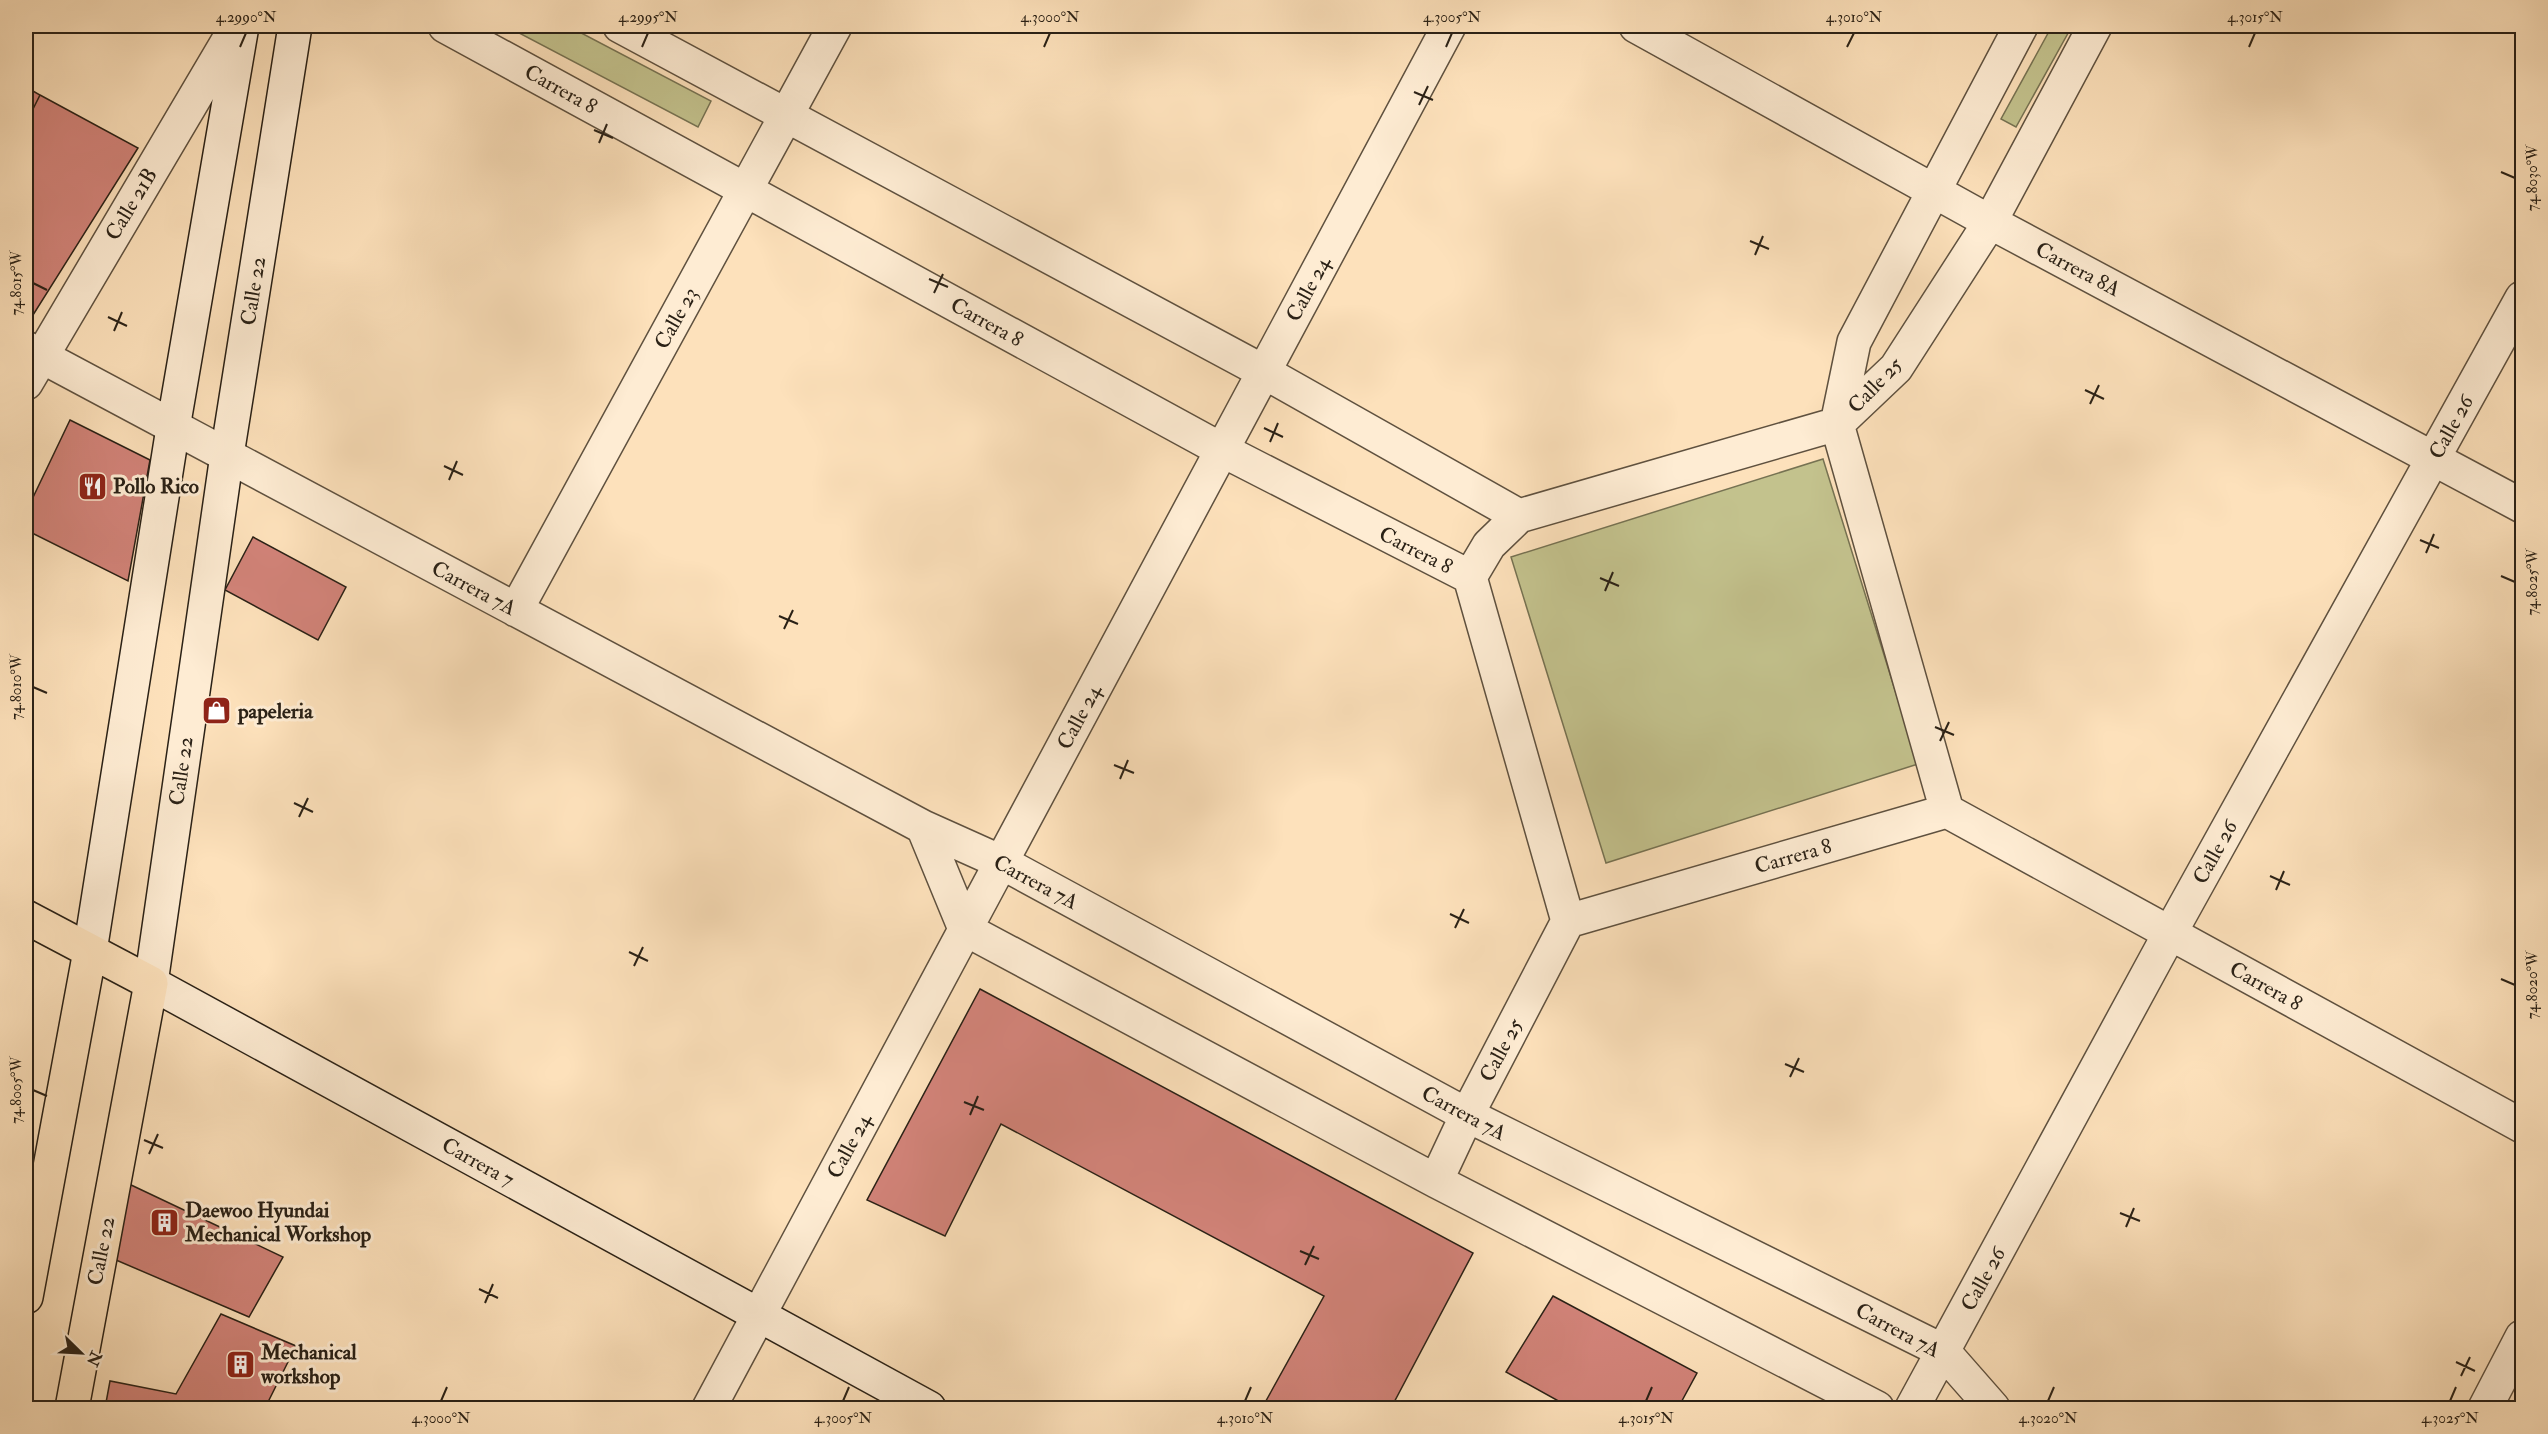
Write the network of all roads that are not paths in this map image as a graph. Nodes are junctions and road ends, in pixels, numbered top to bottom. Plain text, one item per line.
1 (237, 26) edge
2 (242, 26) edge
3 (295, 26) edge
4 (445, 26) edge
5 (620, 26) edge
6 (835, 26) edge
7 (1449, 26) edge
8 (1636, 26) edge
9 (2020, 26) edge
10 (2095, 26) edge
11 (786, 115) junction
12 (746, 189) junction
13 (1933, 190) junction
14 (1990, 222) junction
15 (2523, 298) edge
16 (30, 362) edge
17 (1264, 372) junction
18 (1837, 424) junction
19 (173, 428) junction
20 (1222, 450) junction
21 (227, 455) junction
22 (2433, 458) junction
23 (2523, 506) edge
24 (1519, 516) junction
25 (1470, 577) junction
26 (516, 610) junction
27 (1947, 811) junction
28 (923, 827) junction
29 (1001, 862) junction
30 (26, 917) edge
31 (1568, 921) junction
32 (965, 929) junction
33 (2170, 933) junction
34 (90, 951) junction
35 (151, 983) junction
36 (1467, 1115) junction
37 (2523, 1126) edge
38 (1436, 1181) junction
39 (26, 1297) edge
40 (759, 1315) junction
41 (2523, 1338) edge
42 (1943, 1351) junction
43 (72, 1408) edge
44 (709, 1408) edge
45 (930, 1408) edge
46 (1877, 1408) edge
47 (1912, 1408) edge
48 (1993, 1408) edge
49 (2485, 1408) edge

1 - 16 street, Calle 21B
2 - 19 street
3 - 21 street, Calle 22
4 - 12 street, Carrera 8
5 - 11 street
6 - 11 street, Calle 23
7 - 17 street, Calle 24
8 - 13 street, Carrera 8A
9 - 13 street, Calle 25
10 - 14 street, Calle 25
11 - 12 street, Calle 23
11 - 17 street
12 - 20 street, Carrera 8
12 - 26 street, Calle 23
13 - 14 street, Carrera 8A
13 - 18 street, Calle 25
14 - 18 street, Calle 25
14 - 22 street, Carrera 8A
15 - 22 street, Calle 26
16 - 19 street, Carrera 7A
17 - 20 street, Calle 24
17 - 24 street
18 - 24 street, Carrera 8
18 - 27 street
19 - 21 street, Carrera 7A
19 - 34 street
20 - 25 street, Carrera 8
20 - 29 street, Calle 24
21 - 26 street, Carrera 7A
21 - 35 street, Calle 22
22 - 23 street, Carrera 8A
22 - 33 street, Calle 26
24 - 25 street, Carrera 8
25 - 31 street, Carrera 8
26 - 28 street, Carrera 7A
27 - 31 street, Carrera 8
27 - 33 street, Carrera 8
28 - 29 street, Carrera 7A
28 - 32 street
29 - 32 street, Calle 24
29 - 36 street, Carrera 7A
30 - 34 main road, Carrera 7
31 - 36 street, Calle 25
32 - 38 street
32 - 40 street, Calle 24
33 - 37 street, Carrera 8
33 - 42 street, Calle 26
34 - 35 main road, Carrera 7
34 - 39 main road
35 - 40 street, Carrera 7
35 - 43 main road, Calle 22
36 - 38 street, Calle 25
36 - 42 street, Carrera 7A
38 - 46 street
40 - 44 street, Calle 24
40 - 45 street, Carrera 7
41 - 49 street
42 - 47 street, Calle 26
42 - 48 street, Carrera 7A

